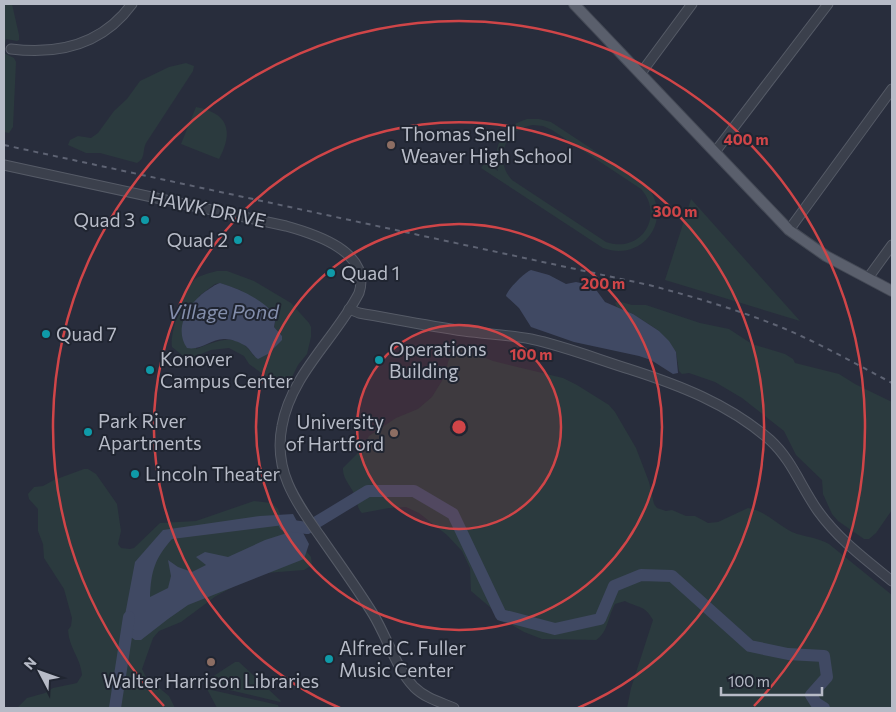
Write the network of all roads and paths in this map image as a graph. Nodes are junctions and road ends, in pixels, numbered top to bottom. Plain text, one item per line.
1 (132, 4) edge
2 (574, 4) edge
3 (692, 4) edge
4 (828, 4) edge
5 (11, 49) dead end
6 (641, 72) junction
7 (892, 89) edge
8 (715, 152) junction
9 (4, 165) edge
10 (789, 230) junction
11 (892, 245) edge
12 (868, 278) junction
13 (892, 291) edge
14 (349, 309) junction
15 (892, 581) edge
16 (454, 708) edge

1 - 5 street
2 - 6 main road
3 - 6 street
4 - 8 street
6 - 8 main road
7 - 10 street
8 - 10 main road
9 - 14 street, HAWK DRIVE
10 - 12 main road
11 - 12 street
12 - 13 main road
14 - 15 street
14 - 16 street, HAWK DRIVE

